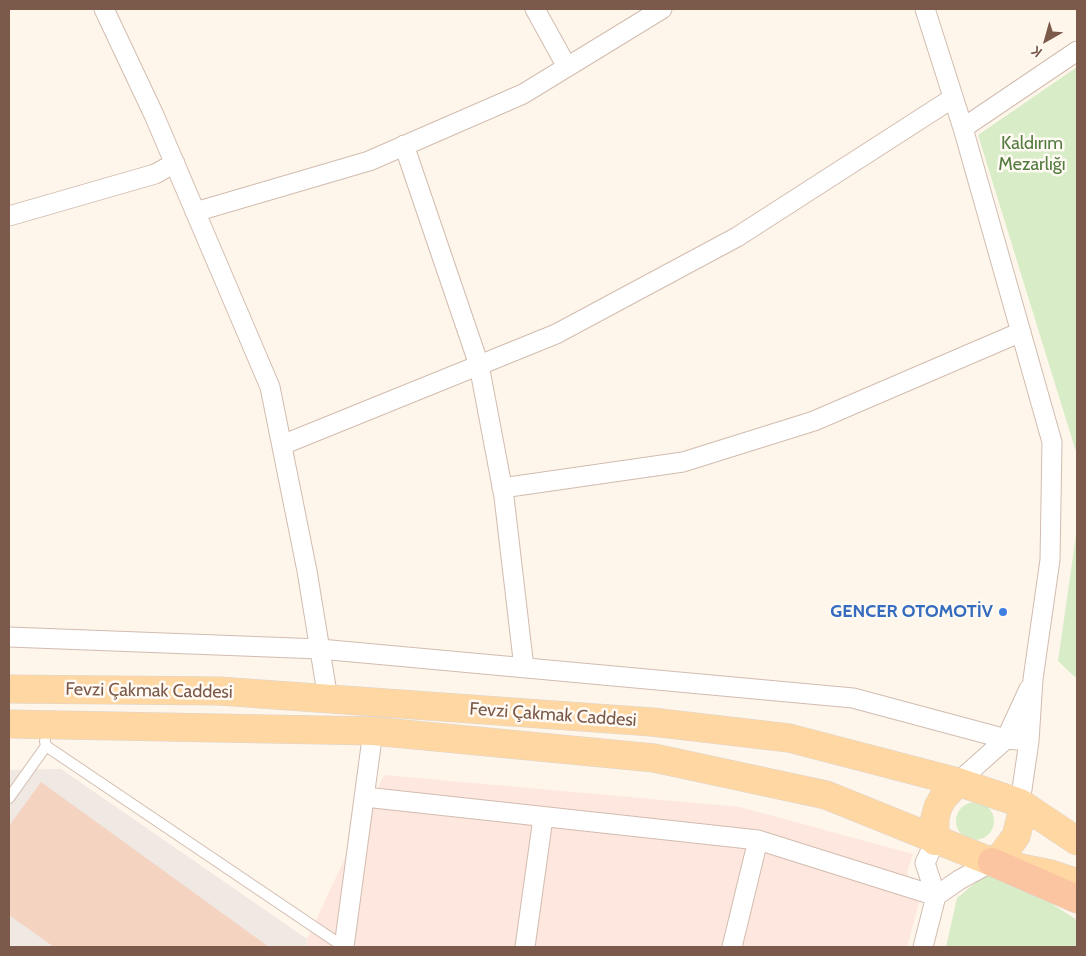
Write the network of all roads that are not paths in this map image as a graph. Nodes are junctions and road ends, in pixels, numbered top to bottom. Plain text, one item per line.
1 (104, 9) edge
2 (535, 9) edge
3 (662, 9) edge
4 (925, 9) edge
5 (1077, 51) edge
6 (567, 67) junction
7 (953, 98) junction
8 (963, 128) junction
9 (404, 145) junction
10 (175, 163) junction
11 (195, 212) junction
12 (9, 216) edge
13 (1021, 332) junction
14 (479, 365) junction
15 (282, 445) junction
16 (502, 488) junction
17 (9, 637) edge
18 (320, 649) junction
19 (524, 668) junction
20 (1033, 679) junction
21 (9, 689) edge
22 (328, 699) junction
23 (9, 724) edge
24 (373, 731) junction
25 (45, 735) junction
26 (1006, 739) junction
27 (1029, 741) junction
28 (958, 782) junction
29 (365, 797) junction
30 (9, 798) edge
31 (1020, 803) junction
32 (544, 818) junction
33 (758, 840) junction
34 (935, 841) junction
35 (1077, 841) edge
36 (992, 862) junction
37 (1077, 883) edge
38 (936, 896) junction
39 (1077, 899) edge
40 (344, 947) edge
41 (525, 947) edge
42 (732, 947) edge
43 (923, 947) edge

1 - 10 street
2 - 6 street
3 - 6 street
4 - 7 street
5 - 8 street
6 - 9 street
7 - 8 street
7 - 14 street
8 - 13 street
9 - 11 street
9 - 14 street
10 - 11 street
10 - 12 street
11 - 15 street
13 - 16 street
13 - 20 street
14 - 15 street
14 - 16 street
15 - 18 street
16 - 19 street
17 - 18 street
18 - 19 street
18 - 22 street
19 - 26 street
20 - 26 street
20 - 27 street
21 - 22 main road, Fevzi Çakmak Caddesi
22 - 28 main road, Fevzi Çakmak Caddesi
23 - 25 main road, Fevzi Çakmak Caddesi
24 - 25 main road, Fevzi Çakmak Caddesi
24 - 29 street
24 - 34 main road, Fevzi Çakmak Caddesi
25 - 30 lane
25 - 40 lane
26 - 27 street
26 - 28 street
27 - 31 street
28 - 31 main road, Fevzi Çakmak Caddesi
28 - 34 main road
29 - 32 street
29 - 40 street
31 - 35 main road, Fevzi Çakmak Caddesi
31 - 36 main road
32 - 33 street
32 - 41 street
33 - 38 street
33 - 42 street
34 - 36 main road, Fevzi Çakmak Caddesi
34 - 38 street
36 - 37 main road, Fevzi Çakmak Caddesi
36 - 38 street
36 - 39 highway
38 - 43 street

